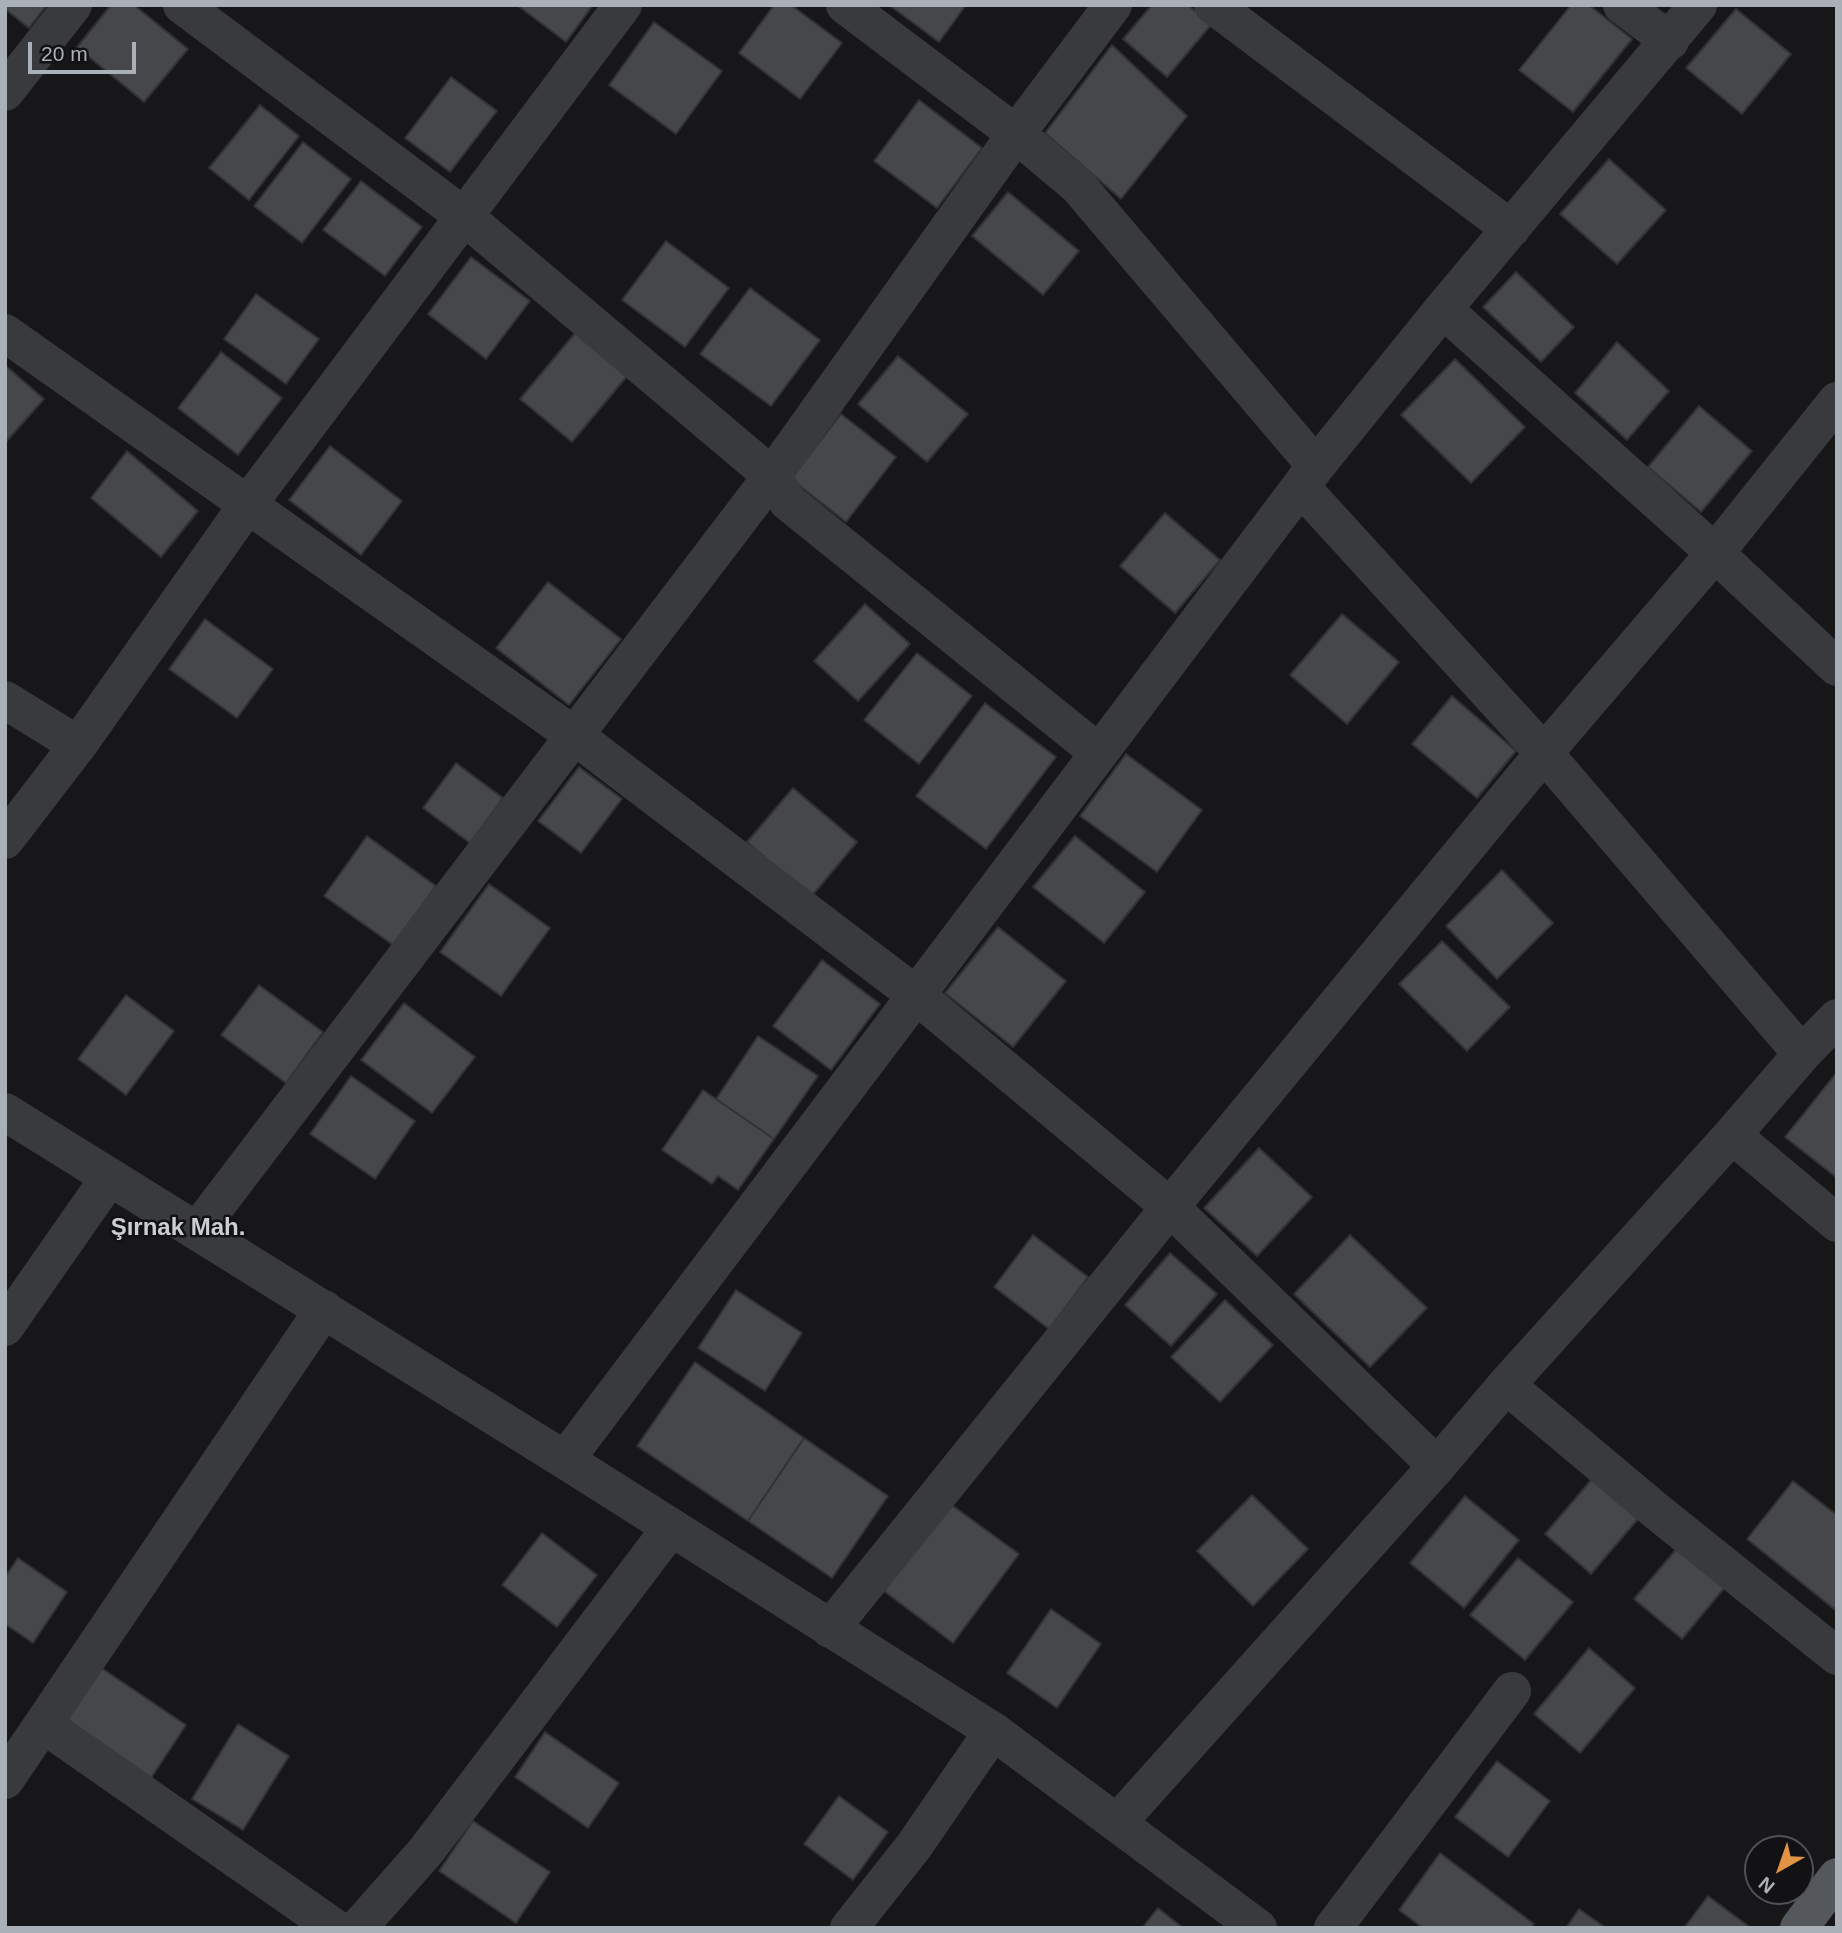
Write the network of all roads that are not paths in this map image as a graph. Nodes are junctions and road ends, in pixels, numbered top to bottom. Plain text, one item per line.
1 (73, 5) edge
2 (182, 5) edge
3 (623, 5) edge
4 (845, 5) edge
5 (1112, 5) edge
6 (1213, 5) edge
7 (1622, 5) edge
8 (1698, 5) edge
9 (1670, 41) junction
10 (5, 92) edge
11 (1016, 134) junction
12 (465, 217) junction
13 (1511, 229) junction
14 (1443, 309) junction
15 (5, 333) edge
16 (1837, 401) edge
17 (772, 476) junction
18 (1309, 476) junction
19 (248, 505) junction
20 (1715, 553) junction
21 (1837, 667) edge
22 (5, 700) edge
23 (575, 736) junction
24 (78, 746) junction
25 (1544, 752) junction
26 (1099, 753) junction
27 (5, 840) edge
28 (916, 995) junction
29 (1837, 1018) edge
30 (1802, 1054) junction
31 (5, 1112) edge
32 (1732, 1135) junction
33 (109, 1178) junction
34 (1170, 1207) junction
35 (1837, 1223) edge
36 (197, 1231) junction
37 (324, 1309) junction
38 (5, 1327) edge
39 (1506, 1385) junction
40 (565, 1460) junction
41 (1437, 1465) junction
42 (670, 1529) junction
43 (830, 1629) junction
44 (1837, 1656) edge
45 (1512, 1691) dead end
46 (43, 1724) junction
47 (993, 1731) junction
48 (5, 1780) edge
49 (1118, 1822) junction
50 (1837, 1877) edge
51 (335, 1928) edge
52 (358, 1928) edge
53 (849, 1928) edge
54 (1258, 1928) edge
55 (1332, 1928) edge
56 (1799, 1928) edge

1 - 10 street
2 - 12 street
3 - 12 street
4 - 11 street
5 - 11 street
6 - 13 street
7 - 9 street
8 - 9 street
9 - 13 street
11 - 17 street
11 - 18 street
12 - 17 street
12 - 19 street
13 - 14 street
14 - 18 street
14 - 20 street
15 - 19 street
16 - 20 street
17 - 23 street
17 - 26 street
18 - 25 street
18 - 26 street
19 - 23 street
19 - 24 street
20 - 21 street
20 - 25 street
22 - 24 street
23 - 28 street
23 - 36 street
24 - 27 street
25 - 30 street
25 - 34 street
26 - 28 street
28 - 34 street
28 - 40 street
29 - 30 street
30 - 32 street
31 - 33 street
32 - 35 street
32 - 39 street
33 - 36 street
33 - 38 street
34 - 41 street
34 - 43 street
36 - 37 street
37 - 40 street
37 - 46 street
39 - 41 street
39 - 44 street
40 - 42 street
41 - 49 street
42 - 43 street
42 - 52 street
43 - 47 street
45 - 55 street
46 - 48 street
46 - 51 street
47 - 49 street
47 - 53 street
49 - 54 street
50 - 56 main road

